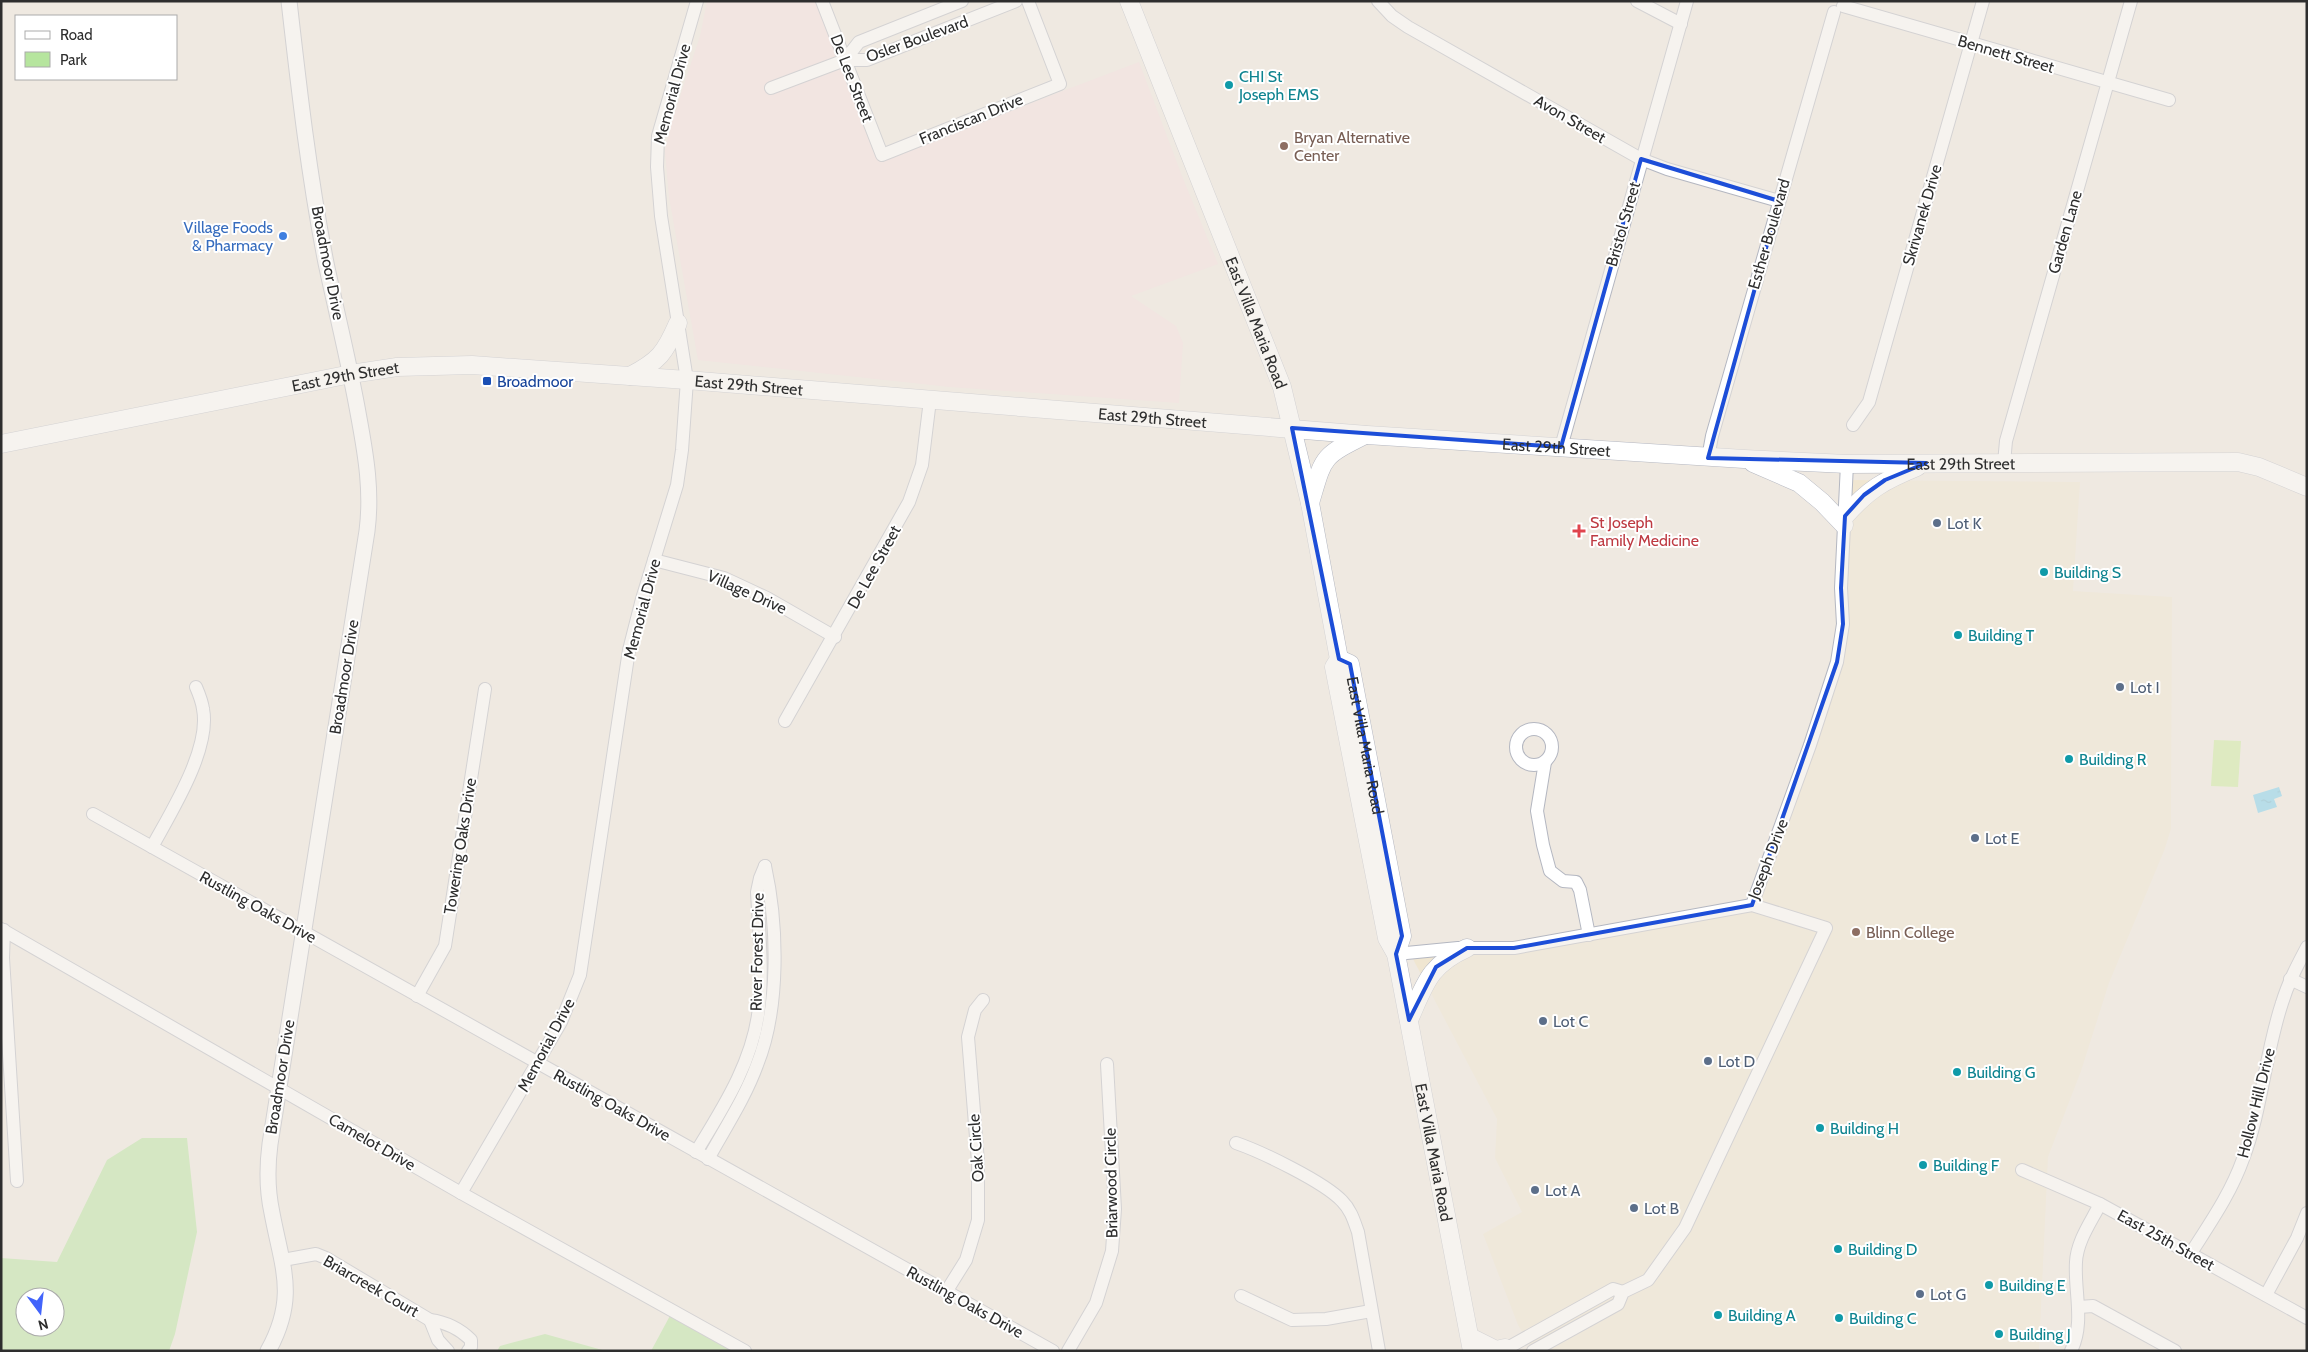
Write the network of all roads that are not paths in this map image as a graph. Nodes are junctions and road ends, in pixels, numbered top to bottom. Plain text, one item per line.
1 (289, 1) edge
2 (697, 1) edge
3 (822, 1) edge
4 (962, 1) edge
5 (1016, 1) edge
6 (1028, 1) edge
7 (1129, 1) edge
8 (1378, 1) edge
9 (1637, 1) edge
10 (1687, 1) edge
11 (1983, 1) edge
12 (2131, 1) edge
13 (1838, 5) edge
14 (1681, 24) junction
15 (1971, 43) junction
16 (845, 60) junction
17 (2107, 84) junction
18 (771, 88) dead end
19 (2169, 100) dead end
20 (882, 155) joint
21 (1641, 159) junction
22 (1779, 201) junction
23 (678, 323) junction
24 (351, 374) junction
25 (630, 376) junction
26 (687, 380) junction
27 (930, 400) junction
28 (1853, 425) dead end
29 (1292, 428) junction
30 (1367, 435) junction
31 (1, 444) edge
32 (1561, 447) junction
33 (1708, 458) junction
34 (1744, 459) junction
35 (1926, 463) junction
36 (2004, 463) junction
37 (1847, 464) junction
38 (2307, 486) edge
39 (1310, 503) junction
40 (1844, 521) junction
41 (654, 560) junction
42 (835, 636) junction
43 (196, 687) dead end
44 (485, 689) dead end
45 (785, 721) dead end
46 (1545, 762) dead end
47 (93, 814) dead end
48 (152, 847) junction
49 (1752, 905) junction
50 (2, 929) edge
51 (303, 932) junction
52 (1589, 935) junction
53 (1467, 948) junction
54 (2307, 948) edge
55 (1396, 954) junction
56 (2290, 979) junction
57 (2307, 987) edge
58 (766, 989) junction
59 (417, 996) junction
60 (983, 1000) dead end
61 (1409, 1020) junction
62 (538, 1064) junction
63 (1107, 1064) dead end
64 (278, 1088) junction
65 (1236, 1143) dead end
66 (696, 1152) junction
67 (708, 1159) junction
68 (2022, 1170) dead end
69 (17, 1182) dead end
70 (461, 1194) junction
71 (2100, 1204) junction
72 (2307, 1213) edge
73 (2191, 1253) junction
74 (283, 1260) junction
75 (946, 1292) junction
76 (1623, 1292) junction
77 (2266, 1295) junction
78 (1241, 1296) dead end
79 (2079, 1307) junction
80 (1371, 1311) junction
81 (2307, 1318) edge
82 (430, 1320) junction
83 (1471, 1344) edge
84 (1503, 1350) edge
85 (268, 1351) edge
86 (448, 1351) edge
87 (468, 1351) edge
88 (745, 1351) edge
89 (1053, 1351) edge
90 (1068, 1351) edge
91 (1378, 1351) edge
92 (1533, 1351) edge
93 (2071, 1351) edge
94 (2175, 1351) edge

1 - 24 street, Broadmoor Drive
2 - 23 street, Memorial Drive
3 - 16 street, De Lee Street
4 - 16 street, Osler Boulevard
5 - 16 street, Osler Boulevard
6 - 20 street, Franciscan Drive
7 - 29 main road, East Villa Maria Road
8 - 21 street, Avon Street
9 - 14 street
10 - 14 street, Bristol Street
11 - 15 street, Skrivanek Drive
12 - 17 street, Garden Lane
13 - 15 street, Bennett Street
13 - 22 street, Esther Boulevard
14 - 21 street, Bristol Street
15 - 17 street, Bennett Street
15 - 28 street, Skrivanek Drive
16 - 18 street, Osler Boulevard
16 - 20 street, De Lee Street
17 - 19 street, Bennett Street
17 - 36 street, Garden Lane
21 - 22 street, Avon Street
21 - 32 street, Bristol Street
22 - 33 street, Esther Boulevard
23 - 25 main road
23 - 26 street, Memorial Drive
24 - 25 main road, East 29th Street
24 - 31 main road, East 29th Street
24 - 51 street, Broadmoor Drive
25 - 26 main road, East 29th Street
26 - 27 main road, East 29th Street
26 - 41 street, Memorial Drive
27 - 29 main road, East 29th Street
27 - 42 street, De Lee Street
29 - 30 main road, East 29th Street
29 - 39 main road, East Villa Maria Road
30 - 32 main road, East 29th Street
30 - 39 main road
32 - 33 main road, East 29th Street
33 - 34 main road, East 29th Street
34 - 37 main road, East 29th Street
34 - 40 main road
35 - 36 main road, East 29th Street
35 - 37 main road, East 29th Street
35 - 40 main road
36 - 38 main road, East 29th Street
37 - 40 street, Joseph Drive
39 - 55 main road, East Villa Maria Road
40 - 49 street, Joseph Drive
41 - 42 street, Village Drive
41 - 62 street, Memorial Drive
42 - 45 street, De Lee Street
43 - 48 street
44 - 59 street, Towering Oaks Drive
46 - 52 street
47 - 48 street, Rustling Oaks Drive
48 - 51 street, Rustling Oaks Drive
49 - 52 street, Joseph Drive
49 - 76 street
50 - 64 street, Camelot Drive
50 - 69 street
51 - 59 street, Rustling Oaks Drive
51 - 64 street, Broadmoor Drive
52 - 53 street, Joseph Drive
53 - 55 street, Joseph Drive
53 - 61 main road
54 - 56 street, Hollow Hill Drive
55 - 61 main road, East Villa Maria Road
56 - 57 street
56 - 73 street, Hollow Hill Drive
58 - 58 street, River Forest Drive
58 - 66 street, River Forest Drive
58 - 67 street, River Forest Drive
59 - 62 street, Rustling Oaks Drive
60 - 75 street, Oak Circle
61 - 83 main road, East Villa Maria Road
62 - 66 street, Rustling Oaks Drive
62 - 70 street, Memorial Drive
63 - 90 street, Briarwood Circle
64 - 70 street, Camelot Drive
64 - 74 street, Broadmoor Drive
65 - 80 street
66 - 67 street, Rustling Oaks Drive
67 - 75 street, Rustling Oaks Drive
68 - 71 street, East 25th Street
70 - 88 street, Camelot Drive
71 - 73 street, East 25th Street
71 - 79 street
72 - 77 street
73 - 77 street, East 25th Street
74 - 82 street, Briarcreek Court
74 - 85 street, Broadmoor Drive
75 - 89 street, Rustling Oaks Drive
76 - 84 street
76 - 92 street
77 - 81 street, East 25th Street
78 - 80 street
79 - 93 street
79 - 94 street
80 - 91 street
82 - 86 street, Briarcreek Court
82 - 87 street, Briarcreek Court
83 - 84 main road

